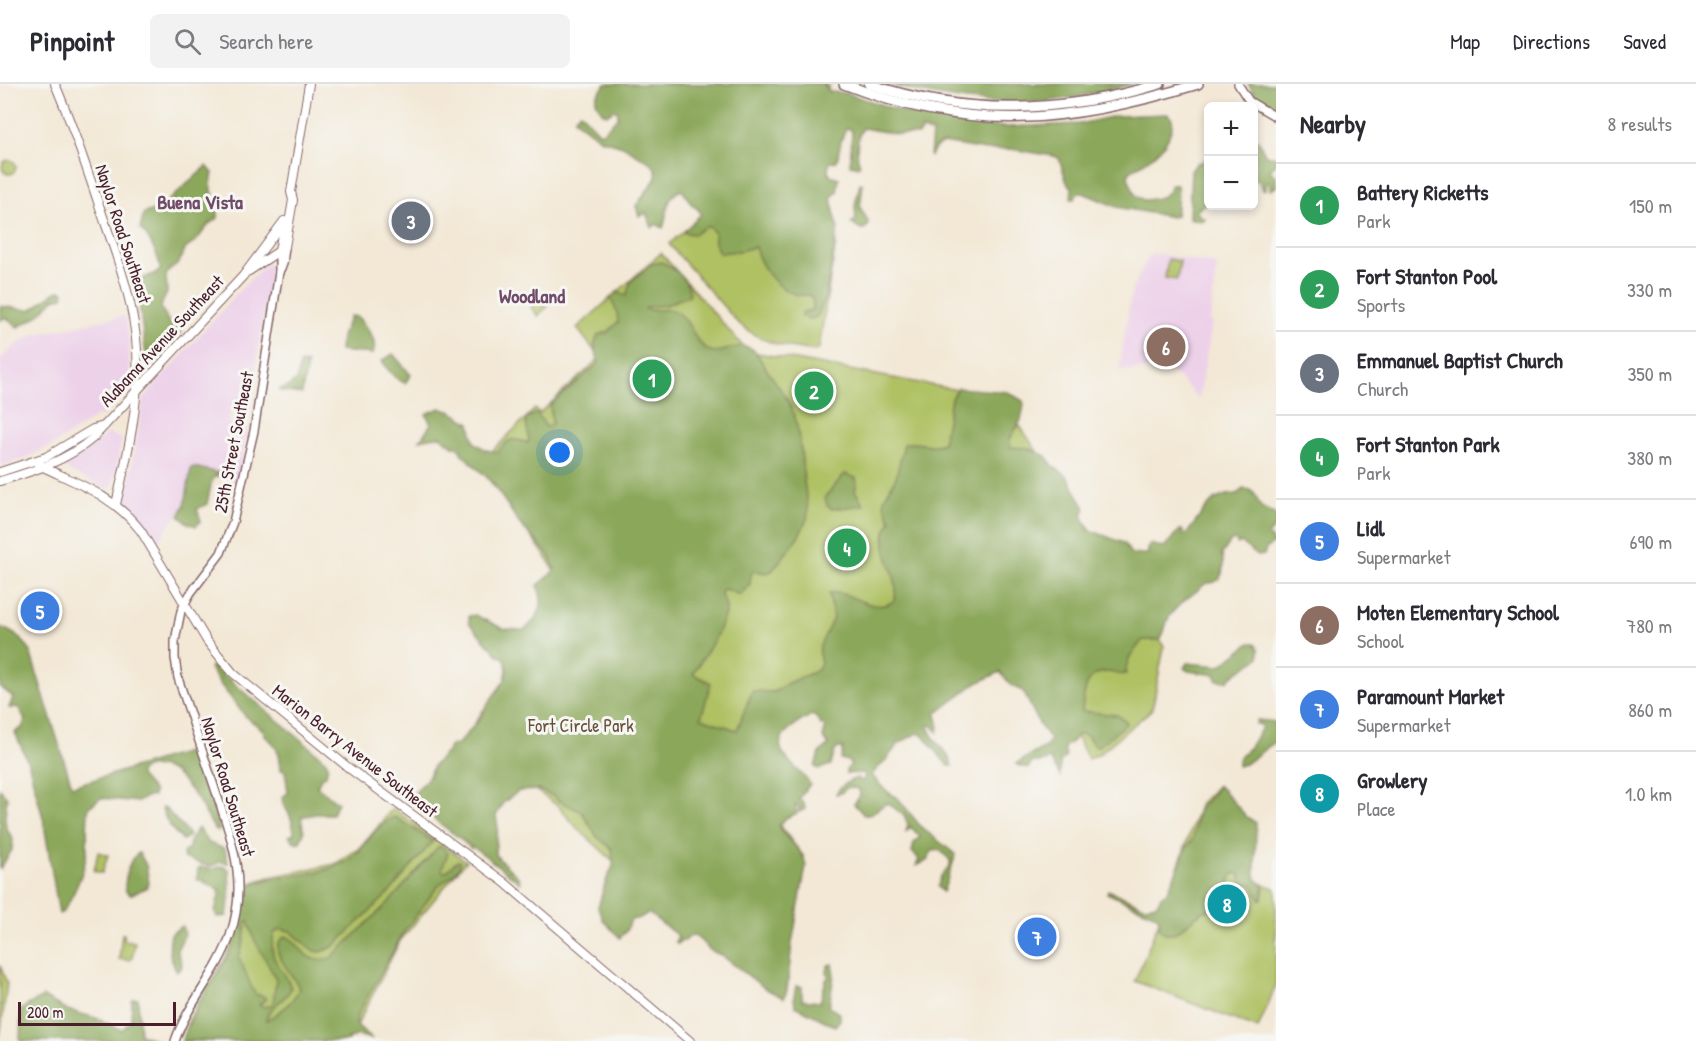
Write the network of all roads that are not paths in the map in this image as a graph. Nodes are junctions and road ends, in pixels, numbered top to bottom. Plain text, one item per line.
1 (55, 84) edge
2 (309, 84) edge
3 (844, 84) edge
4 (869, 84) edge
5 (1160, 84) edge
6 (1198, 84) edge
7 (1238, 84) edge
8 (1276, 117) edge
9 (291, 192) junction
10 (284, 221) junction
11 (282, 249) junction
12 (243, 276) junction
13 (137, 391) junction
14 (104, 426) junction
15 (36, 461) junction
16 (43, 467) junction
17 (0, 472) edge
18 (0, 481) edge
19 (116, 504) junction
20 (185, 604) junction
21 (175, 1041) edge
22 (690, 1041) edge

1 - 13 main road, Naylor Road Southeast
2 - 9 main road, Alabama Avenue Southeast
3 - 6 highway
4 - 5 highway
7 - 8 street
9 - 10 main road, Alabama Avenue Southeast
9 - 11 main road, Alabama Avenue Southeast
10 - 11 main road, Alabama Avenue Southeast
10 - 12 main road, Alabama Avenue Southeast
11 - 12 main road, Alabama Avenue Southeast
11 - 20 street, 25th Street Southeast
12 - 13 main road, Alabama Avenue Southeast
13 - 14 main road, Alabama Avenue Southeast
13 - 19 main road, Naylor Road Southeast
14 - 15 main road, Alabama Avenue Southeast
14 - 16 main road, Alabama Avenue Southeast
15 - 16 main road, Marion Barry Avenue Southeast
15 - 17 main road, Alabama Avenue Southeast
16 - 18 main road, Alabama Avenue Southeast
16 - 19 main road, Marion Barry Avenue Southeast
19 - 20 main road, Marion Barry Avenue Southeast
20 - 21 street, Naylor Road Southeast
20 - 22 main road, Marion Barry Avenue Southeast

